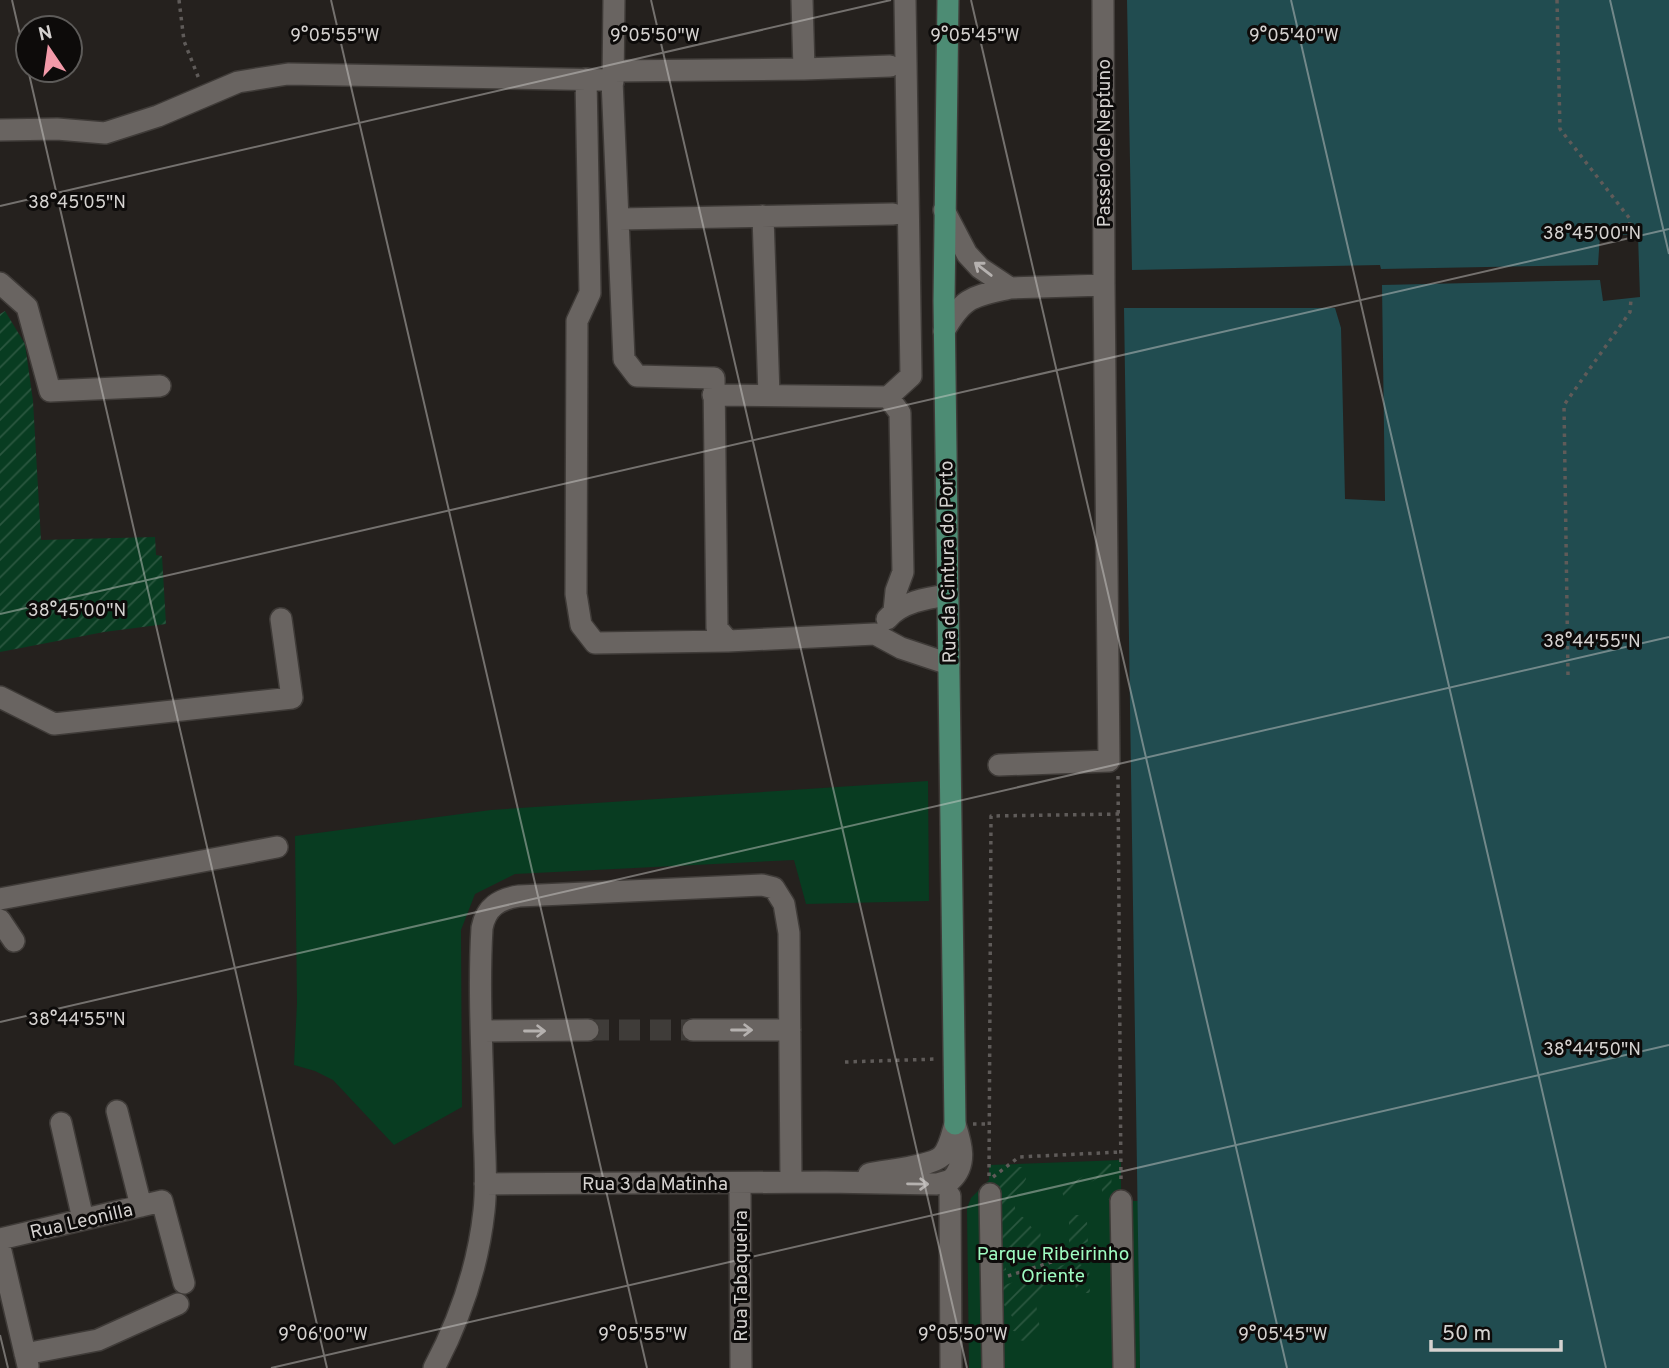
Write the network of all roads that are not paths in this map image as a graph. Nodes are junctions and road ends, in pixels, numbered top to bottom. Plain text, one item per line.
1 (614, 0) edge
2 (803, 0) edge
3 (905, 0) edge
4 (948, 0) edge
5 (1103, 0) edge
6 (890, 66) dead end
7 (804, 69) junction
8 (613, 78) junction
9 (586, 79) junction
10 (0, 130) edge
11 (944, 210) junction
12 (893, 214) dead end
13 (762, 216) junction
14 (619, 219) junction
15 (0, 284) edge
16 (1104, 285) junction
17 (1010, 288) junction
18 (944, 331) junction
19 (160, 386) dead end
20 (713, 395) junction
21 (769, 395) junction
22 (888, 397) junction
23 (948, 595) junction
24 (894, 611) junction
25 (281, 619) dead end
26 (875, 634) junction
27 (728, 640) junction
28 (948, 664) junction
29 (0, 697) edge
30 (999, 765) dead end
31 (277, 847) dead end
32 (0, 900) edge
33 (0, 920) edge
34 (14, 941) dead end
35 (588, 1030) tunnel mouth
36 (693, 1030) tunnel mouth
37 (790, 1030) junction
38 (483, 1031) junction
39 (117, 1111) dead end
40 (61, 1123) dead end
41 (955, 1124) joint
42 (791, 1182) junction
43 (740, 1183) junction
44 (485, 1184) junction
45 (990, 1194) dead end
46 (950, 1196) dead end
47 (1121, 1202) road end
48 (151, 1203) junction
49 (83, 1219) junction
50 (0, 1239) edge
51 (0, 1247) edge
52 (184, 1283) dead end
53 (178, 1304) dead end
54 (27, 1361) edge
55 (434, 1368) edge
56 (741, 1368) edge
57 (951, 1368) edge
58 (993, 1368) edge
59 (1124, 1368) edge

1 - 8 street
2 - 7 street
3 - 22 street
4 - 11 main road, Rua da Cintura do Porto
5 - 16 street, Passeio de Neptuno
6 - 7 street
7 - 8 street
8 - 9 street
8 - 14 street
9 - 10 street
9 - 27 street
17 -> 11 street
11 - 18 main road, Rua da Cintura do Porto
12 - 13 street
13 - 14 street
13 - 21 street
14 - 20 street
15 - 19 street
16 - 17 street
16 - 30 street, Passeio de Neptuno
17 - 18 street
18 - 23 main road, Rua da Cintura do Porto
20 - 21 street
20 - 27 street
21 - 22 street
22 - 24 street
23 - 24 street
23 - 28 main road, Rua da Cintura do Porto
24 - 26 street
25 - 29 street
26 - 27 street
26 - 28 street
28 - 41 main road, Rua da Cintura do Porto
31 - 32 street
33 - 34 street
38 -> 35 street
36 -> 37 street
37 - 38 street
37 - 42 street
38 - 44 street
39 - 48 street
40 - 49 street
41 - 42 street, Rua 3 da Matinha
42 - 43 street, Rua 3 da Matinha
43 - 44 street, Rua 3 da Matinha
43 - 56 street, Rua Tabaqueira
44 - 55 street
45 - 58 street
46 - 57 street
47 - 59 street
48 - 49 street, Rua Leonilla
48 - 52 street
49 - 50 street, Rua Leonilla
51 - 54 street
53 - 54 street

